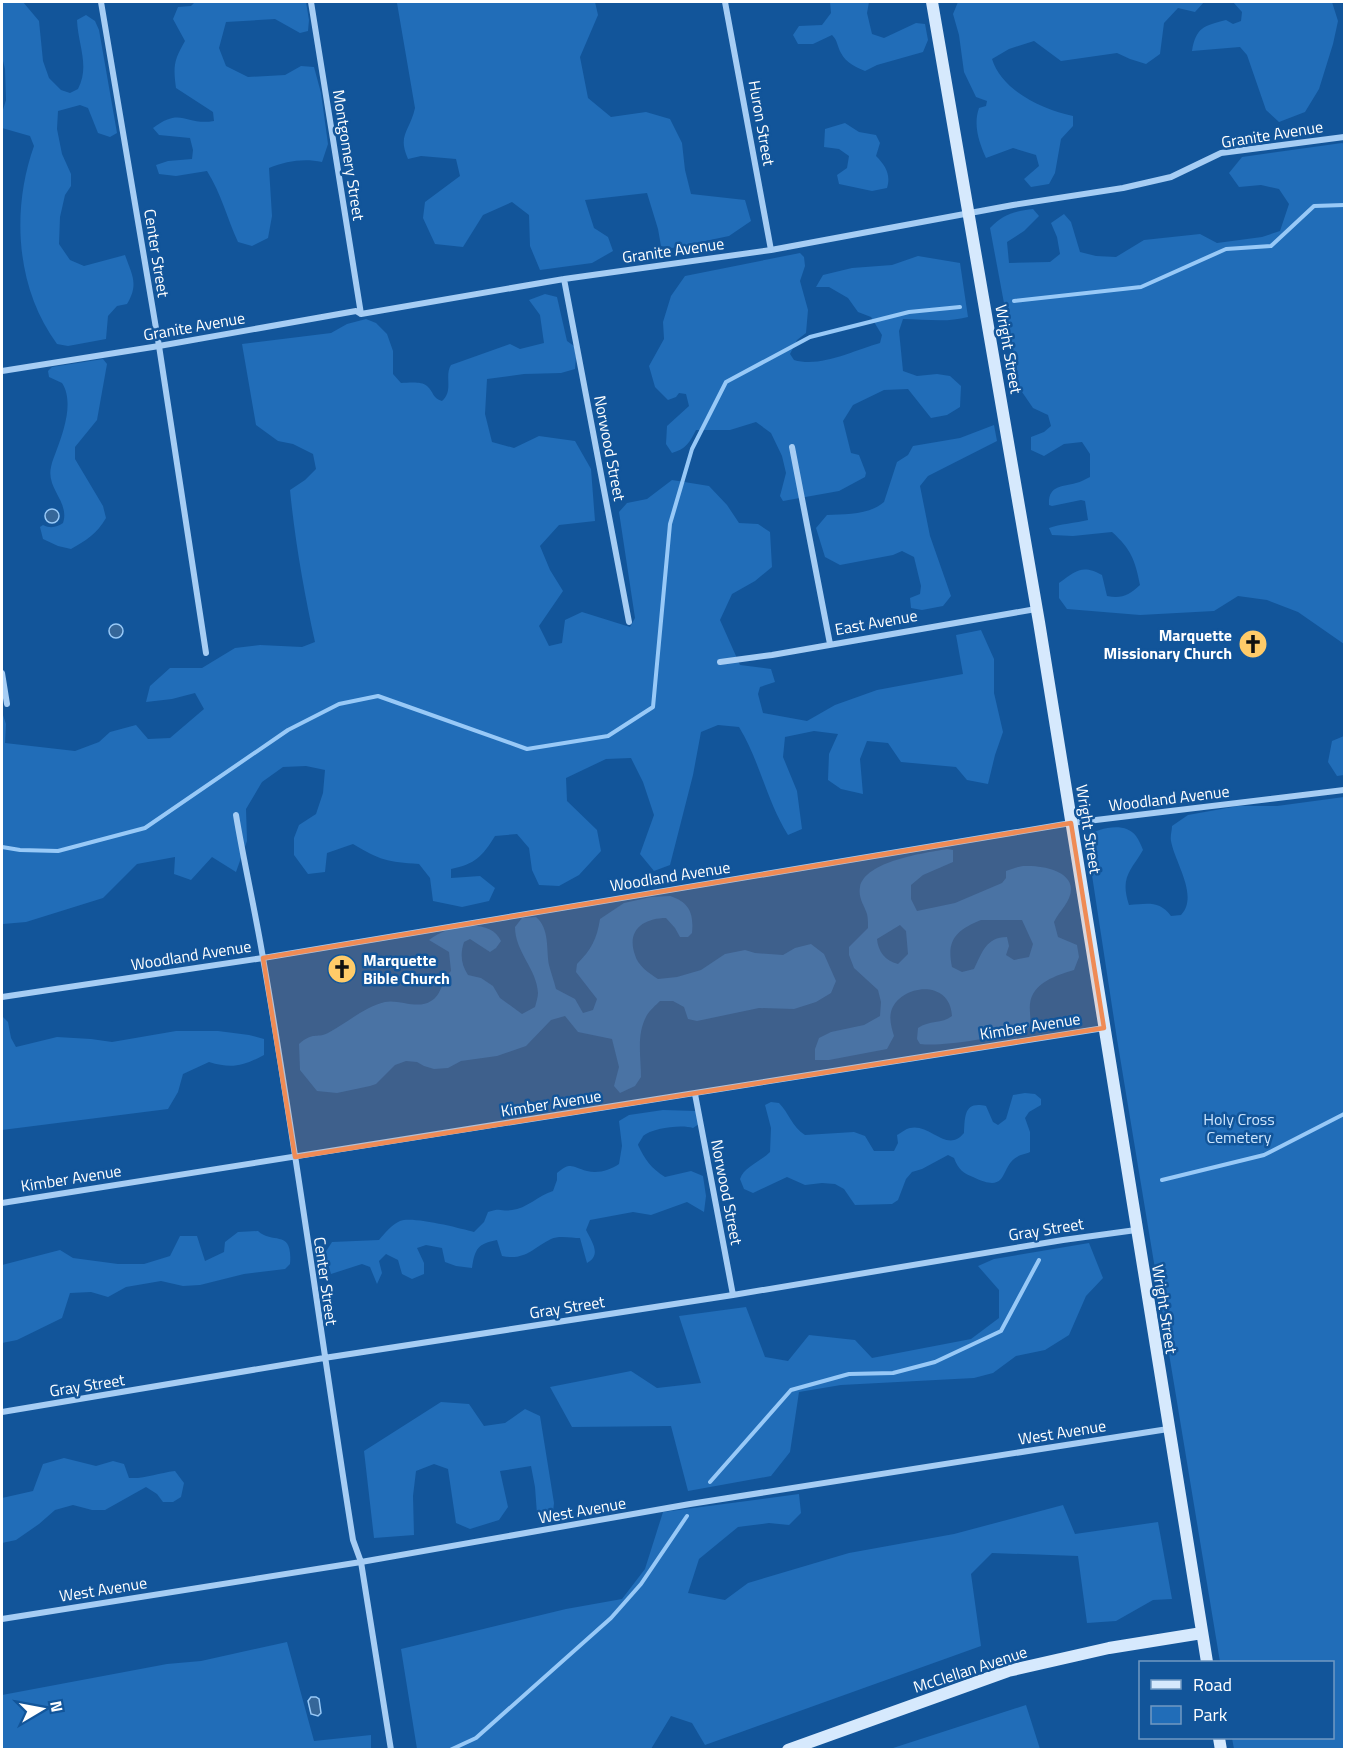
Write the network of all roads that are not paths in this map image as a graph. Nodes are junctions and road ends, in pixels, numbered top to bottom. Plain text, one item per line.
1 (101, 2) edge
2 (311, 2) edge
3 (726, 2) edge
4 (932, 2) edge
5 (1344, 137) edge
6 (968, 214) junction
7 (771, 250) junction
8 (564, 279) junction
9 (362, 314) junction
10 (159, 346) junction
11 (2, 371) edge
12 (792, 447) dead end
13 (1036, 609) junction
14 (629, 622) dead end
15 (830, 644) junction
16 (206, 653) dead end
17 (720, 662) dead end
18 (2, 673) edge
19 (7, 704) dead end
20 (1344, 790) edge
21 (236, 816) dead end
22 (1071, 823) junction
23 (263, 958) junction
24 (2, 997) edge
25 (1104, 1028) junction
26 (695, 1094) junction
27 (295, 1157) junction
28 (2, 1203) edge
29 (1136, 1230) junction
30 (733, 1295) junction
31 (324, 1358) junction
32 (2, 1412) edge
33 (1168, 1429) junction
34 (361, 1562) junction
35 (2, 1618) edge
36 (1202, 1633) junction
37 (1207, 1661) edge
38 (391, 1749) edge
39 (788, 1749) edge

1 - 10 street, Center Street
2 - 9 street, Montgomery Street
3 - 7 street, Huron Street
4 - 6 main road, Wright Street
5 - 6 street, Granite Avenue
6 - 7 street, Granite Avenue
6 - 13 main road, Wright Street
7 - 8 street, Granite Avenue
8 - 9 street, Granite Avenue
8 - 14 street, Norwood Street
9 - 10 street, Granite Avenue
10 - 11 street, Granite Avenue
10 - 16 street, Center Street
12 - 15 street
13 - 15 street, East Avenue
13 - 22 main road, Wright Street
15 - 17 street, East Avenue
18 - 19 street
20 - 22 street, Woodland Avenue
21 - 23 street, Center Street
22 - 23 street, Woodland Avenue
22 - 25 main road, Wright Street
23 - 24 street, Woodland Avenue
23 - 27 street, Center Street
25 - 26 street, Kimber Avenue
25 - 29 main road, Wright Street
26 - 27 street, Kimber Avenue
26 - 30 street, Norwood Street
27 - 28 street, Kimber Avenue
27 - 31 street, Center Street
29 - 30 street, Gray Street
29 - 33 main road, Wright Street
30 - 31 street, Gray Street
31 - 32 street, Gray Street
31 - 34 street, Center Street
33 - 34 street, West Avenue
33 - 36 main road, Wright Street
34 - 35 street, West Avenue
34 - 38 street, Center Street
36 - 37 main road, Wright Street
36 - 39 main road, McClellan Avenue

